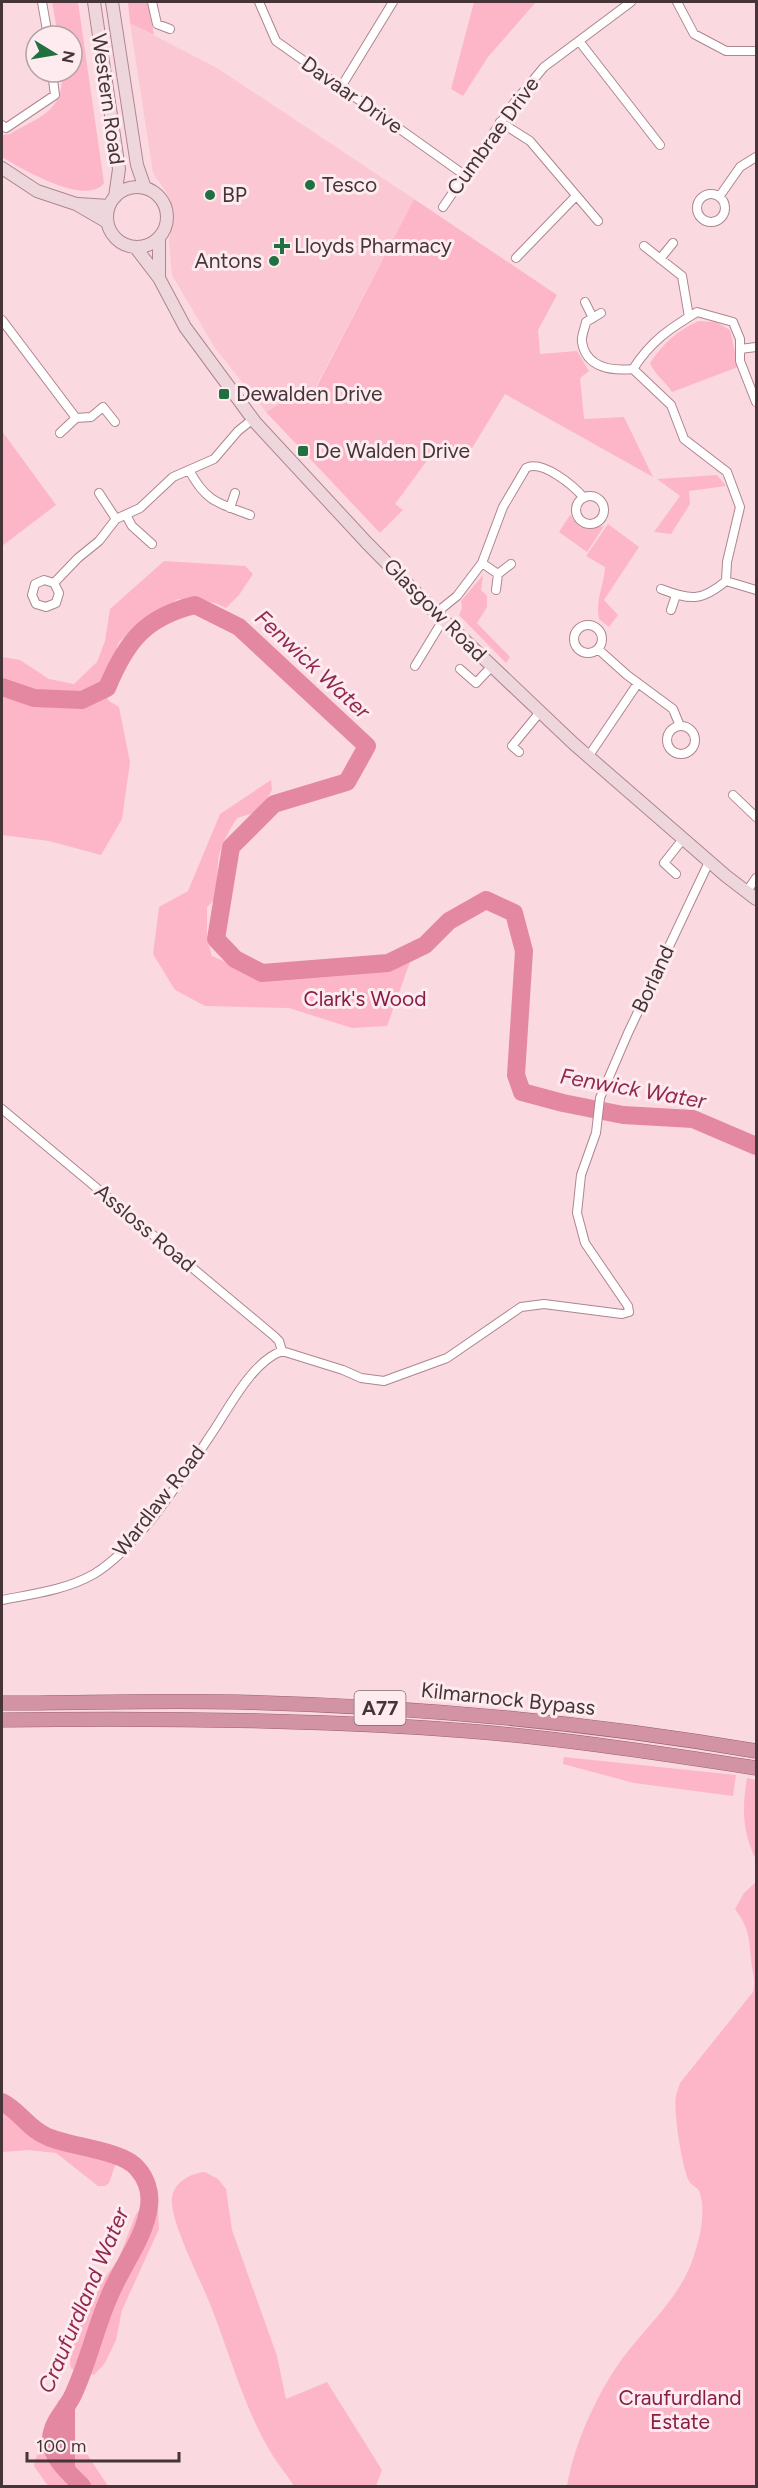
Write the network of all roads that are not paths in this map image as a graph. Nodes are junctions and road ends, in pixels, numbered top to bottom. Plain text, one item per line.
1 (42, 2) edge
2 (94, 2) edge
3 (112, 2) edge
4 (152, 2) edge
5 (259, 2) edge
6 (393, 2) edge
7 (613, 2) edge
8 (631, 2) edge
9 (677, 2) edge
10 (618, 11) junction
11 (46, 24) edge
12 (170, 29) dead end
13 (579, 41) junction
14 (756, 51) edge
15 (54, 84) edge
16 (341, 87) junction
17 (500, 122) junction
18 (2, 125) edge
19 (660, 145) dead end
20 (756, 156) edge
21 (2, 168) edge
22 (463, 174) junction
23 (145, 188) junction
24 (576, 196) junction
25 (719, 196) dead end
26 (112, 201) junction
27 (76, 204) junction
28 (443, 207) dead end
29 (598, 221) dead end
30 (107, 222) junction
31 (159, 238) junction
32 (673, 243) dead end
33 (644, 246) dead end
34 (136, 248) junction
35 (516, 258) dead end
36 (660, 259) junction
37 (159, 278) junction
38 (585, 302) dead end
39 (689, 317) junction
40 (2, 320) edge
41 (756, 347) edge
42 (740, 349) junction
43 (633, 369) junction
44 (756, 402) edge
45 (76, 418) junction
46 (253, 419) junction
47 (115, 422) dead end
48 (60, 433) dead end
49 (189, 470) junction
50 (99, 493) dead end
51 (235, 493) dead end
52 (584, 498) dead end
53 (230, 508) junction
54 (126, 514) junction
55 (250, 515) dead end
56 (116, 519) junction
57 (152, 544) dead end
58 (482, 563) junction
59 (511, 564) dead end
60 (498, 574) junction
61 (726, 581) junction
62 (54, 583) dead end
63 (661, 589) dead end
64 (496, 590) dead end
65 (756, 590) edge
66 (676, 595) junction
67 (671, 610) dead end
68 (440, 616) junction
69 (598, 649) dead end
70 (415, 666) dead end
71 (492, 666) junction
72 (460, 669) dead end
73 (638, 683) junction
74 (540, 712) junction
75 (680, 726) dead end
76 (519, 752) dead end
77 (588, 757) junction
78 (733, 795) dead end
79 (756, 817) edge
80 (683, 839) junction
81 (709, 862) junction
82 (676, 874) dead end
83 (756, 878) edge
84 (752, 895) edge
85 (2, 1109) edge
86 (282, 1352) junction
87 (2, 1600) edge
88 (2, 1703) edge
89 (2, 1720) edge
90 (756, 1751) edge
91 (756, 1768) edge

1 - 11 street
2 - 26 main road, Western Road
3 - 23 main road, Western Road
4 - 12 street
5 - 16 street, Davaar Drive
6 - 16 street
7 - 10 street
8 - 10 street, Cumbrae Drive
9 - 14 street
10 - 13 street, Cumbrae Drive
13 - 17 street, Cumbrae Drive
13 - 19 street
15 - 18 street
16 - 22 street, Davaar Drive
17 - 22 street, Cumbrae Drive
17 - 24 street
20 - 25 street
21 - 27 main road
22 - 28 street, Cumbrae Drive
23 - 26 main road
23 - 31 main road
24 - 29 street
24 - 35 street
26 - 27 main road
26 - 30 main road
27 - 30 main road
30 - 34 main road
31 - 34 main road
31 - 37 main road, Glasgow Road
32 - 36 street
33 - 36 street
34 - 37 main road, Glasgow Road
36 - 39 street
37 - 46 main road, Glasgow Road
38 - 43 street
39 - 42 street
39 - 43 street
40 - 45 street
41 - 42 street
42 - 44 street
43 - 61 street
45 - 47 street
45 - 48 street
46 - 49 street
46 - 68 main road, Glasgow Road
49 - 53 street
49 - 54 street
50 - 56 street
51 - 53 street
52 - 58 street
53 - 55 street
54 - 56 street
54 - 57 street
56 - 62 street
58 - 60 street
58 - 68 street
59 - 60 street
60 - 64 street
61 - 65 street
61 - 66 street
63 - 66 street
66 - 67 street
68 - 70 street
68 - 71 main road, Glasgow Road
69 - 73 street
71 - 72 street
71 - 74 main road, Glasgow Road
73 - 75 street
73 - 77 street
74 - 76 street
74 - 77 main road, Glasgow Road
77 - 80 main road, Glasgow Road
78 - 79 street
80 - 81 main road, Glasgow Road
80 - 82 street
81 - 84 main road, Glasgow Road
81 - 86 street, Borland
83 - 84 street
85 - 86 street, Assloss Road
86 - 87 street, Wardlaw Road
88 - 90 highway, Kilmarnock Bypass / A77
89 - 91 highway, Kilmarnock Bypass / A77

